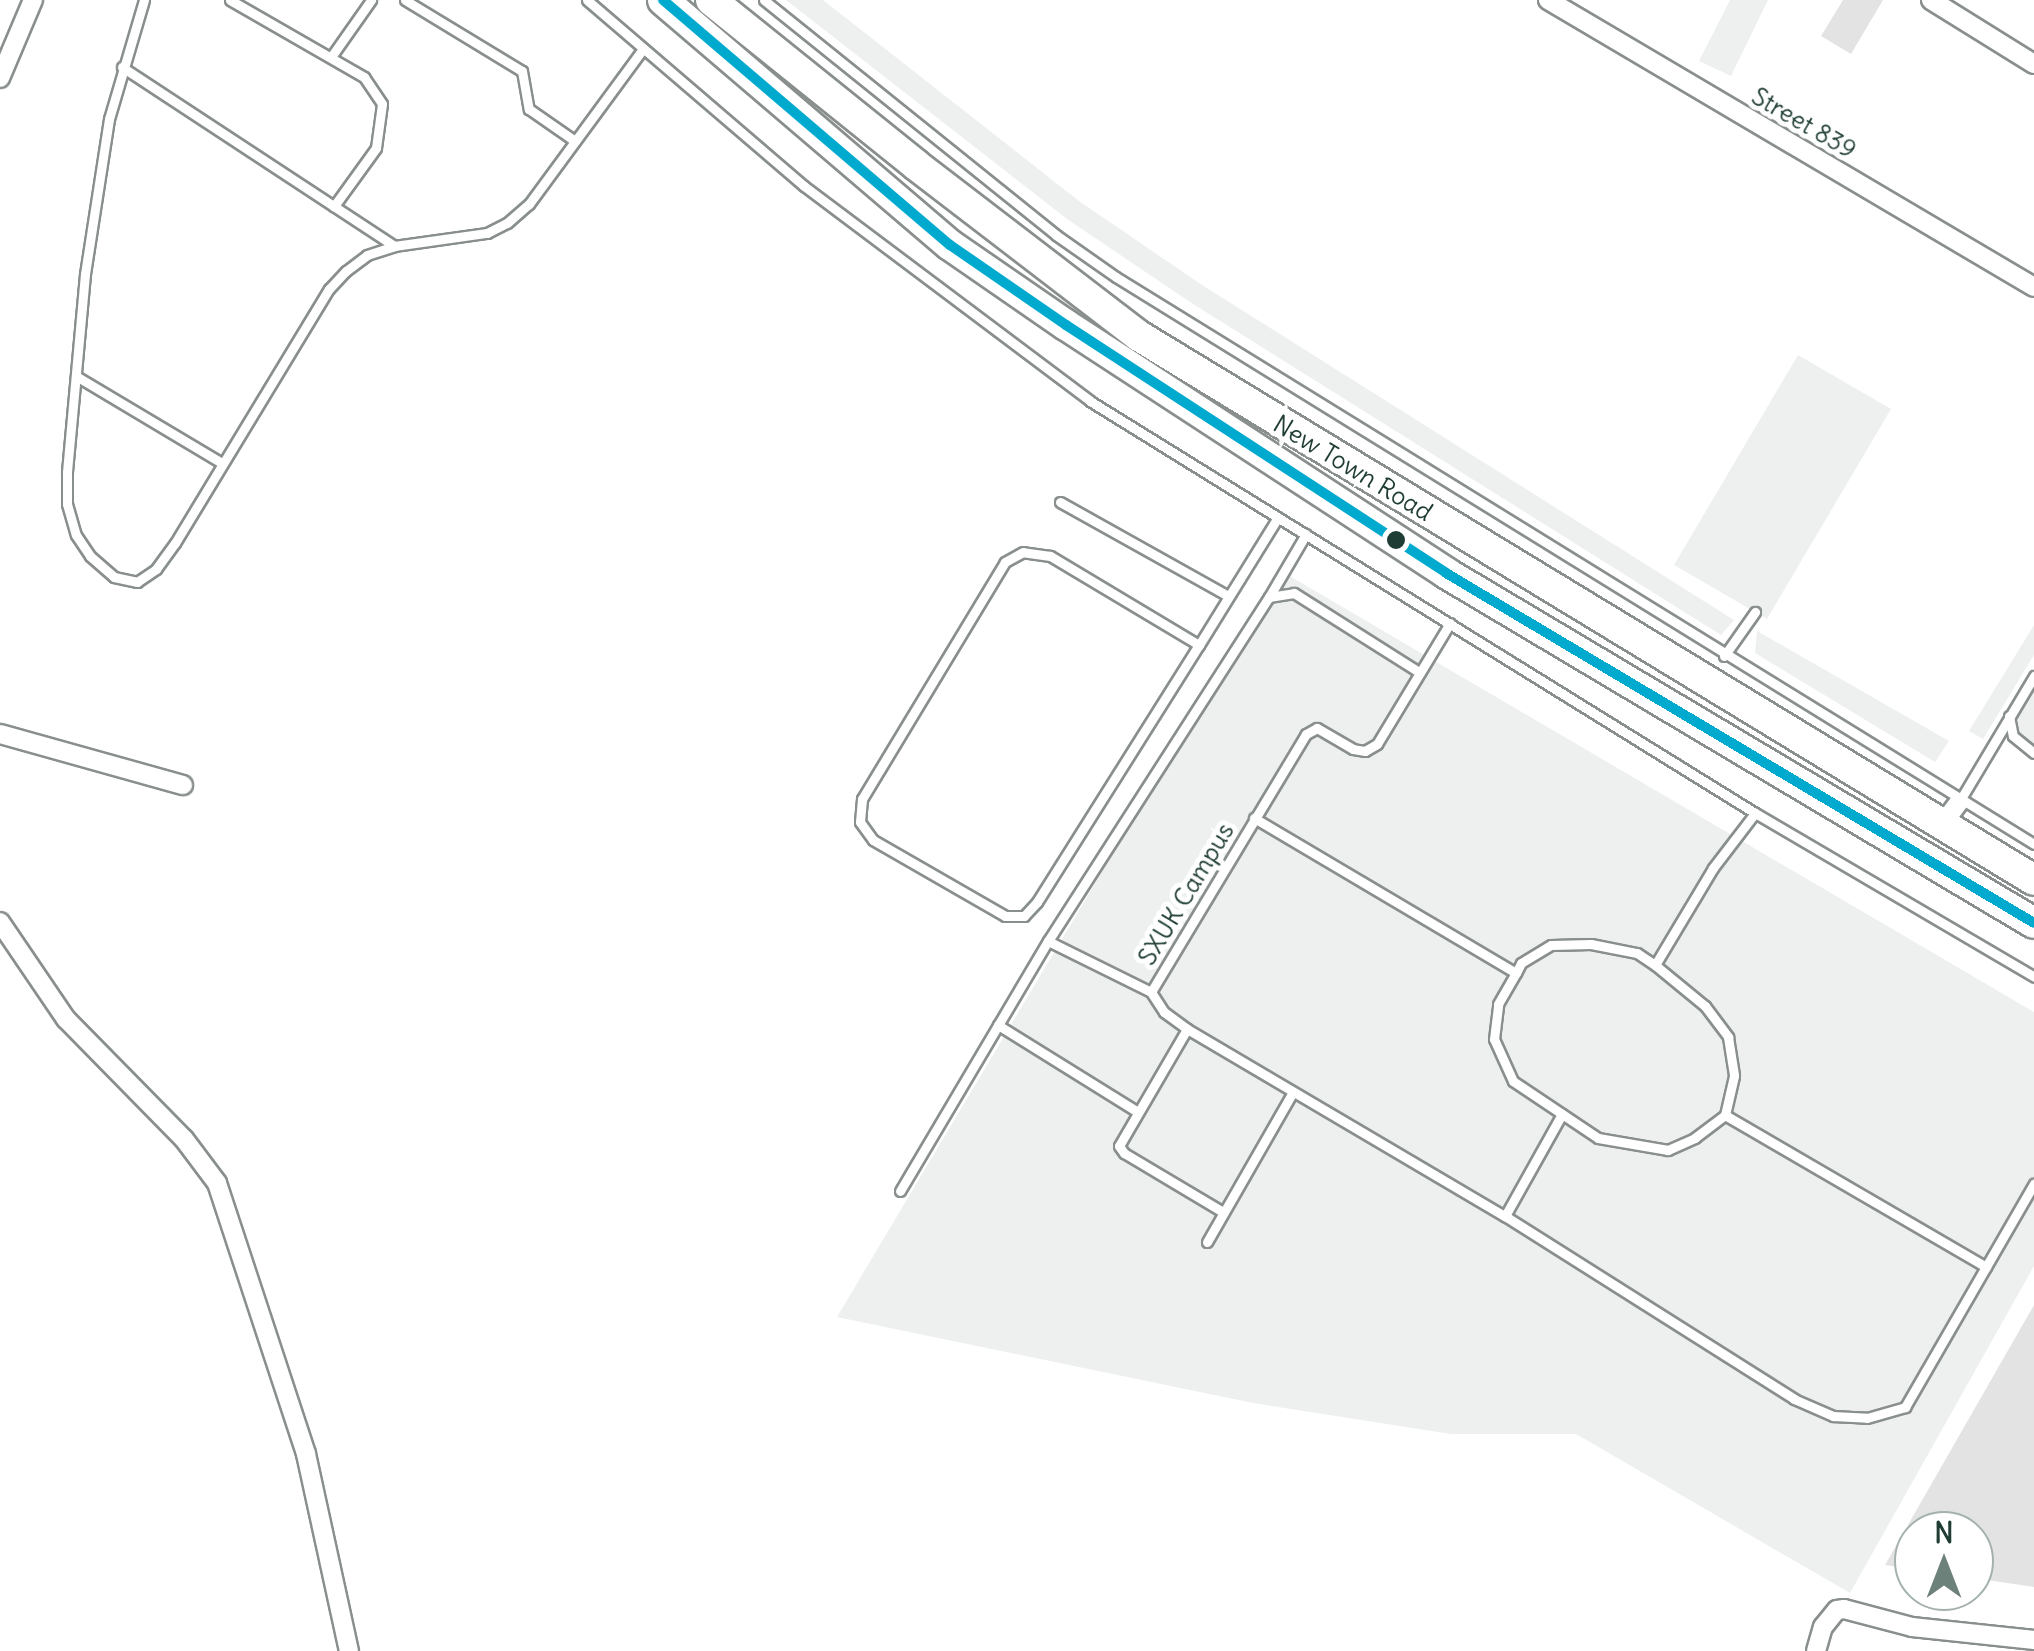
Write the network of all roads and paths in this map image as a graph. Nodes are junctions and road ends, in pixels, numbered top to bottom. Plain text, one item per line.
1 (33, 0) edge
2 (144, 0) edge
3 (230, 0) edge
4 (371, 0) edge
5 (405, 0) edge
6 (586, 0) edge
7 (664, 0) edge
8 (711, 0) edge
9 (764, 0) edge
10 (1548, 0) edge
11 (1931, 0) edge
12 (643, 50) junction
13 (331, 58) junction
14 (2034, 64) edge
15 (122, 67) junction
16 (0, 78) edge
17 (575, 141) junction
18 (334, 206) junction
19 (394, 246) junction
20 (2034, 288) edge
21 (76, 376) junction
22 (222, 463) junction
23 (1060, 502) dead end
24 (1278, 517) junction
25 (1306, 534) junction
26 (1228, 596) junction
27 (1269, 597) junction
28 (1754, 612) dead end
29 (1450, 623) junction
30 (1199, 645) junction
31 (1724, 656) junction
32 (1418, 672) junction
33 (2034, 676) edge
34 (2009, 716) junction
35 (0, 734) edge
36 (2034, 753) edge
37 (183, 785) dead end
38 (1755, 813) junction
39 (1950, 814) junction
40 (1254, 818) junction
41 (2034, 844) edge
42 (2034, 880) edge
43 (0, 922) edge
44 (2034, 923) edge
45 (1048, 940) junction
46 (1655, 965) junction
47 (1516, 972) junction
48 (2034, 977) edge
49 (1151, 992) junction
50 (998, 1025) junction
51 (1187, 1029) junction
52 (1293, 1092) junction
53 (1138, 1112) junction
54 (1562, 1114) junction
55 (1725, 1115) junction
56 (2034, 1184) edge
57 (900, 1191) dead end
58 (1223, 1212) junction
59 (1505, 1216) junction
60 (1207, 1242) dead end
61 (1986, 1267) junction
62 (2034, 1640) edge
63 (349, 1651) edge
64 (1816, 1651) edge

1 - 16 street
2 - 15 lane
3 - 13 lane
4 - 13 lane
5 - 17 lane
6 - 12 lane
7 - 44 main road, New Town Road
8 - 39 main road, New Town Road
9 - 31 lane
10 - 20 street, Street 839
11 - 14 street
12 - 17 lane
12 - 24 lane
13 - 18 lane
15 - 18 lane
15 - 21 lane
17 - 19 lane
18 - 19 lane
19 - 22 lane
21 - 22 lane
21 - 22 lane
23 - 26 lane
24 - 25 lane
24 - 26 lane
25 - 27 lane
25 - 29 lane
26 - 30 lane
27 - 32 lane
27 - 45 lane
28 - 31 lane
29 - 32 lane
29 - 38 lane
30 - 30 lane
31 - 39 lane
32 - 40 lane
33 - 34 lane
34 - 36 lane
34 - 39 lane
35 - 37 street
38 - 46 lane
38 - 48 lane
39 - 41 lane
39 - 42 main road, New Town Road
40 - 47 lane, SXUK Campus
40 - 49 lane, SXUK Campus
43 - 63 street
45 - 49 lane
45 - 50 lane
46 - 47 lane
46 - 55 lane
47 - 54 lane
49 - 51 lane, SXUK Campus
50 - 53 lane
50 - 57 lane
51 - 52 lane, SXUK Campus
51 - 53 lane
52 - 58 lane
52 - 59 lane, SXUK Campus
53 - 58 lane
54 - 55 lane
54 - 59 lane
55 - 61 lane
56 - 61 lane, SXUK Campus
58 - 60 lane
59 - 61 lane, SXUK Campus
62 - 64 street

